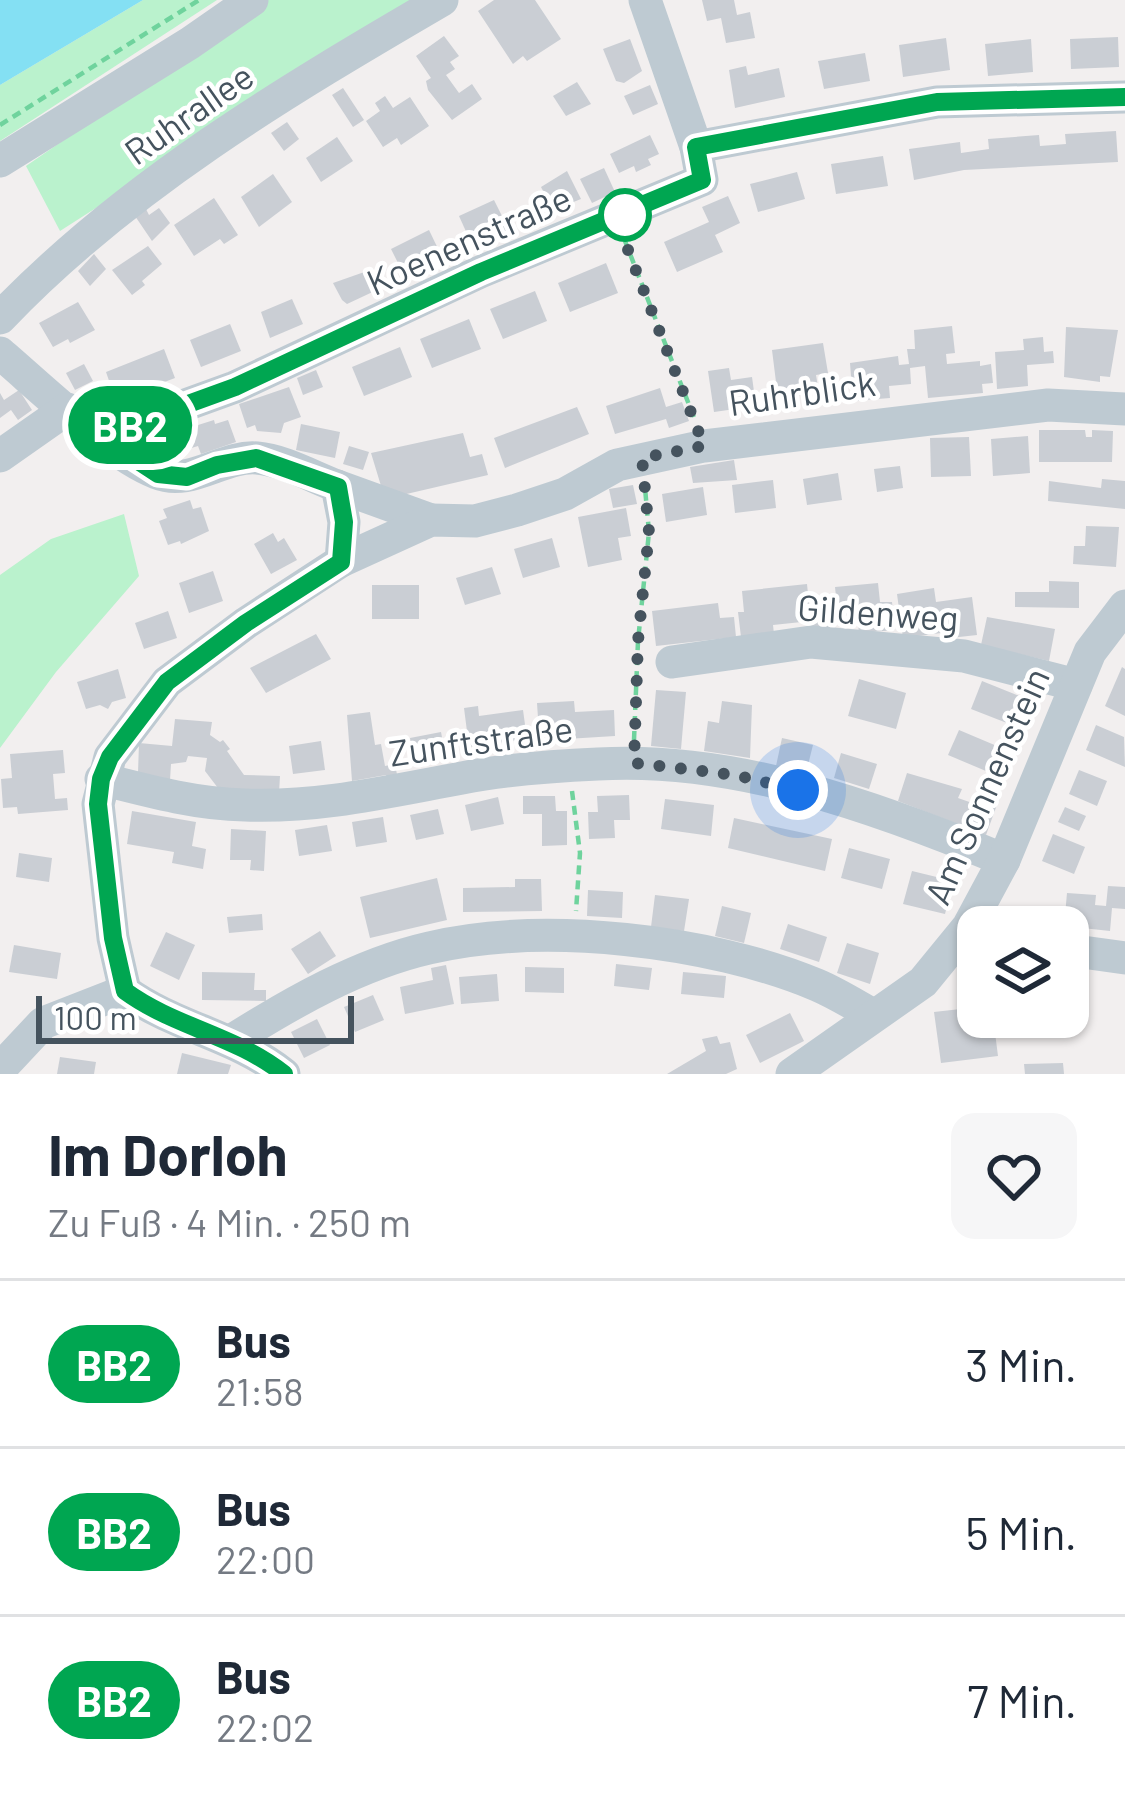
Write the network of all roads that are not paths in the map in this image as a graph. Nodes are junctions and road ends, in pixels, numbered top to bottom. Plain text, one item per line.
1 (252, 0) edge
2 (442, 0) edge
3 (645, 0) edge
4 (1125, 97) edge
5 (696, 147) junction
6 (0, 160) edge
7 (0, 318) edge
8 (0, 353) edge
9 (1125, 409) edge
10 (68, 410) junction
11 (100, 436) junction
12 (0, 456) edge
13 (338, 487) junction
14 (431, 520) junction
15 (341, 562) junction
16 (1125, 606) edge
17 (672, 662) dead end
18 (1076, 685) junction
19 (101, 779) junction
20 (1004, 860) junction
21 (983, 906) edge
22 (957, 946) edge
23 (1089, 953) edge
24 (1125, 958) edge
25 (125, 991) junction
26 (873, 1016) junction
27 (231, 1041) junction
28 (0, 1069) edge
29 (284, 1074) edge
30 (792, 1074) edge

1 - 6 street
2 - 7 street, Ruhrallee
3 - 5 street
4 - 5 street
5 - 11 street, Koenenstraße
8 - 10 street, Ruhrblick
9 - 14 street, Ruhrblick
10 - 11 street, Ruhrblick
10 - 12 street
11 - 13 street, Ruhrblick
13 - 14 street, Ruhrblick
13 - 15 street
14 - 15 street, Ruhrblick
15 - 19 street, Ruhrblick
16 - 18 street, Am Sonnenstein
17 - 18 street, Gildenweg
18 - 20 street, Am Sonnenstein
19 - 20 street, Zunftstraße
19 - 25 street
20 - 21 street, Am Sonnenstein
22 - 26 street, Am Sonnenstein
23 - 24 street
25 - 27 street
25 - 28 street
26 - 27 street
26 - 30 street, Am Sonnenstein
27 - 29 street

